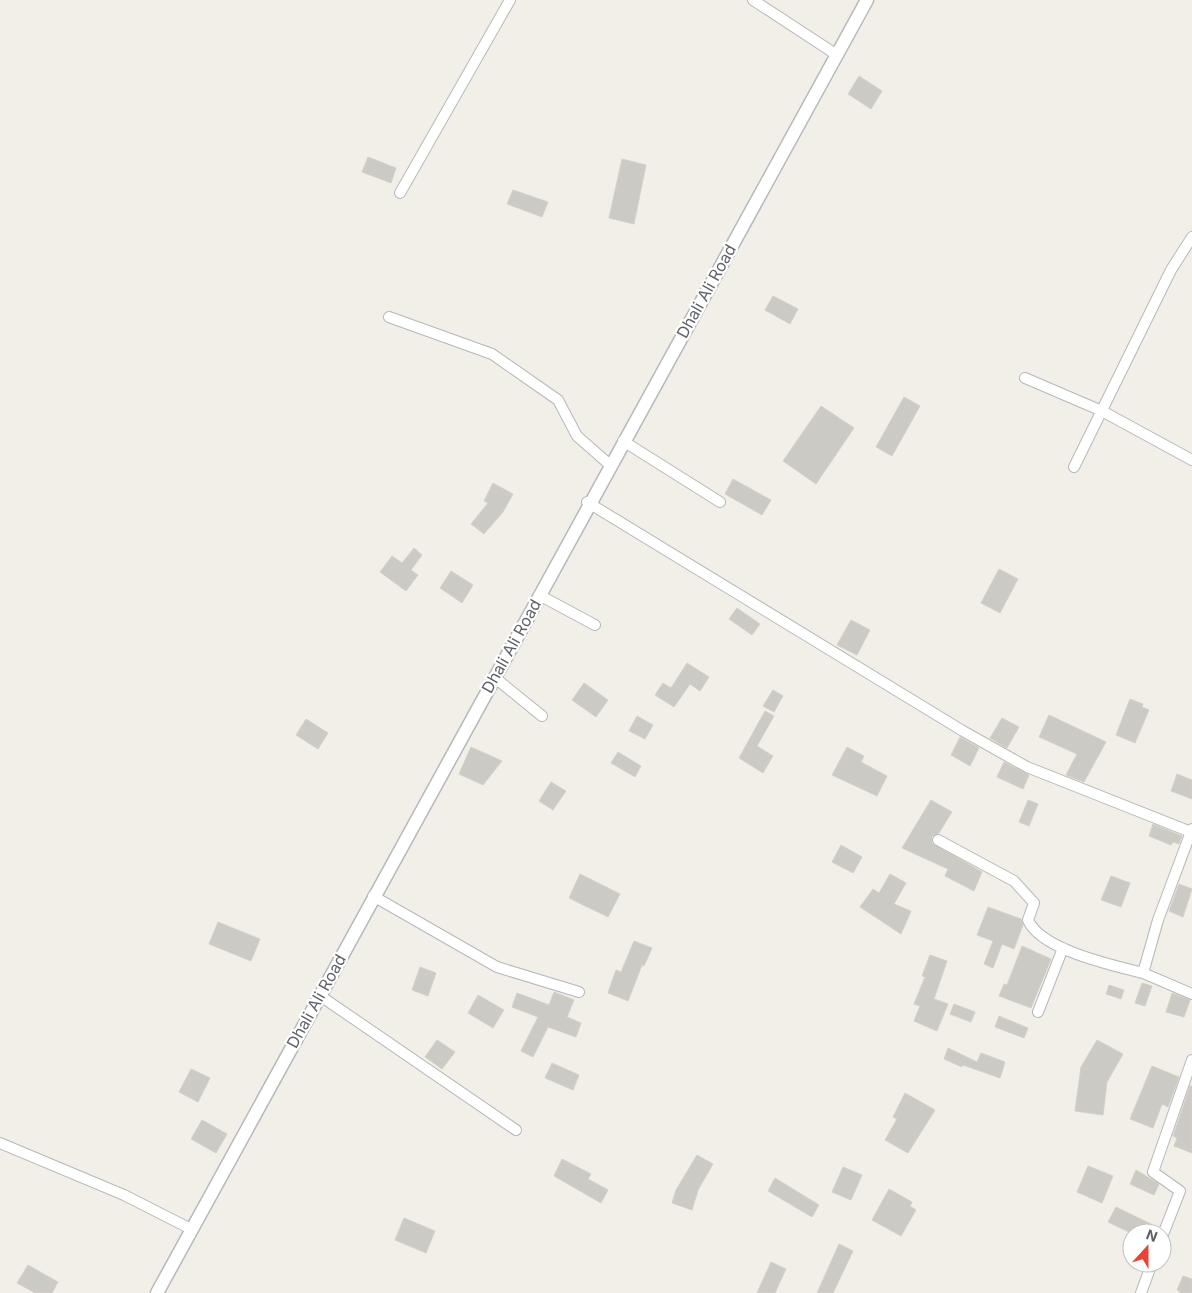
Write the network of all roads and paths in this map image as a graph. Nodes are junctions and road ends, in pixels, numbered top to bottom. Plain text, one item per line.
1 (510, 0) edge
2 (753, 0) edge
3 (867, 0) edge
4 (837, 55) junction
5 (400, 193) dead end
6 (1192, 237) edge
7 (389, 317) dead end
8 (1025, 378) dead end
9 (1102, 411) junction
10 (623, 441) junction
11 (1192, 460) edge
12 (610, 466) junction
13 (1074, 467) dead end
14 (588, 502) junction
15 (720, 502) dead end
16 (538, 595) junction
17 (595, 625) dead end
18 (494, 677) junction
19 (542, 716) dead end
20 (1192, 830) edge
21 (938, 840) dead end
22 (373, 896) junction
23 (1063, 948) junction
24 (1142, 973) junction
25 (579, 992) dead end
26 (1192, 994) edge
27 (319, 995) junction
28 (1038, 1012) dead end
29 (1192, 1060) edge
30 (516, 1130) dead end
31 (0, 1143) edge
32 (1167, 1223) edge
33 (191, 1229) junction
34 (1148, 1273) edge
35 (157, 1293) edge
36 (1140, 1293) edge

1 - 5 street
2 - 4 street
3 - 4 street, Dhali Ali Road
4 - 10 street, Dhali Ali Road
6 - 9 street
7 - 12 street
8 - 9 street
9 - 11 street
9 - 13 street
10 - 12 street, Dhali Ali Road
10 - 15 street
12 - 14 street, Dhali Ali Road
14 - 16 street, Dhali Ali Road
14 - 20 street
16 - 17 street
16 - 18 street, Dhali Ali Road
18 - 19 street
18 - 22 street, Dhali Ali Road
20 - 24 street
21 - 23 street
22 - 25 street
22 - 27 street, Dhali Ali Road
23 - 24 street
23 - 28 street
24 - 26 street
27 - 30 street
27 - 33 street, Dhali Ali Road
29 - 32 street
31 - 33 street
33 - 35 street, Dhali Ali Road
34 - 36 street

